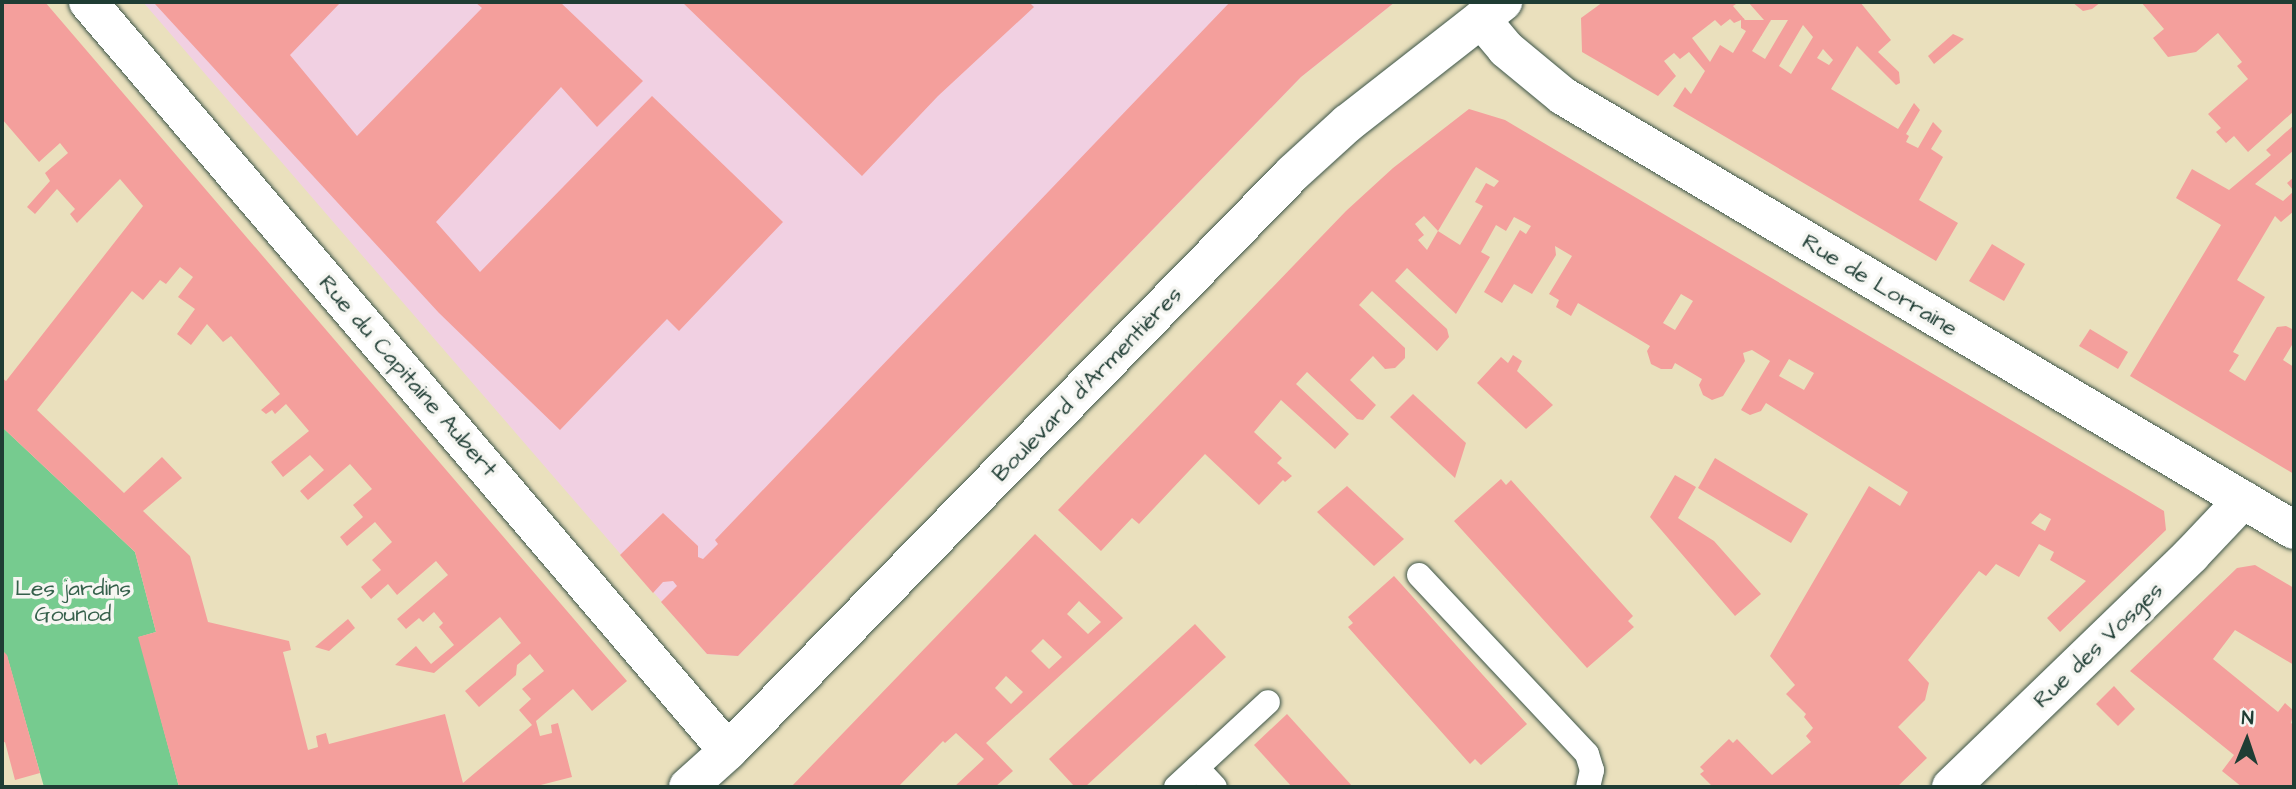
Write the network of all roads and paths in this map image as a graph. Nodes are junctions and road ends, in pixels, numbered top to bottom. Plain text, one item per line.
1 (88, 2) edge
2 (1492, 10) edge
3 (2243, 500) junction
4 (2294, 530) edge
5 (1419, 575) dead end
6 (1268, 702) dead end
7 (728, 751) junction
8 (1197, 768) junction
9 (688, 787) edge
10 (1176, 787) edge
11 (1214, 787) edge
12 (1588, 787) edge
13 (1951, 787) edge

1 - 7 street, Rue du Capitaine Aubert
2 - 3 street, Rue de Lorraine
2 - 7 street, Boulevard d'Armentières
3 - 4 street, Rue de Lorraine
3 - 13 street, Rue des Vosges
5 - 12 lane
6 - 8 lane
7 - 9 street, Boulevard d'Armentières
8 - 10 lane
8 - 11 lane

